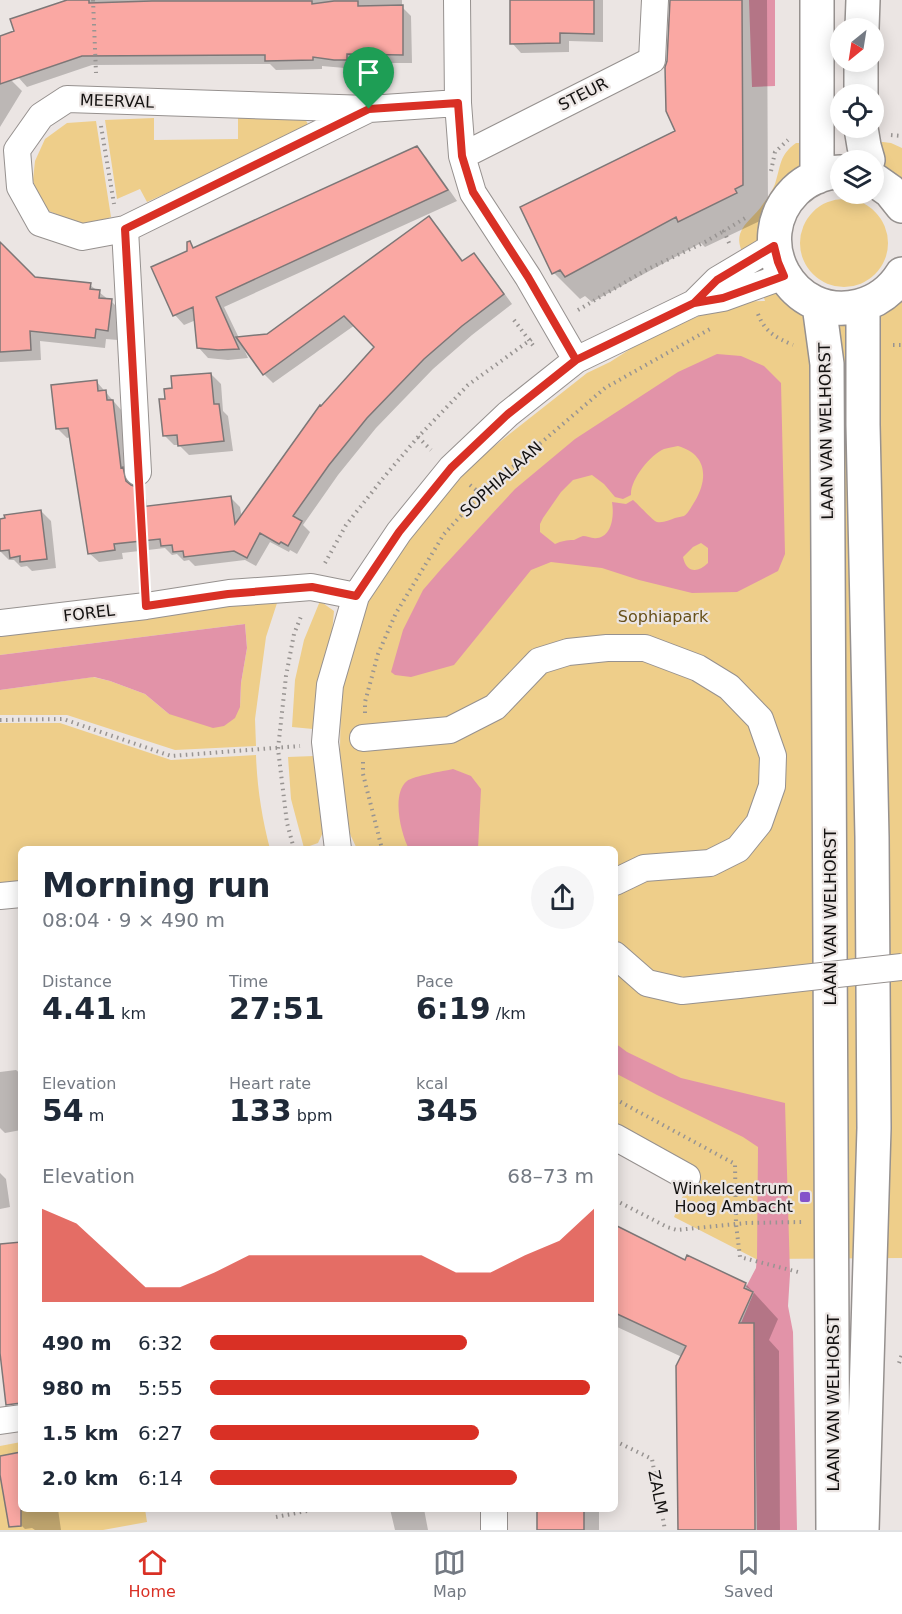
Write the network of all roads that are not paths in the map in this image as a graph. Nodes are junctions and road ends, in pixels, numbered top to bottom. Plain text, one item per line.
1 (457, 0) edge
2 (655, 0) edge
3 (817, 0) edge
4 (863, 0) edge
5 (862, 18) edge
6 (458, 103) junction
7 (369, 109) junction
8 (462, 156) junction
9 (828, 174) edge
10 (884, 187) edge
11 (902, 206) edge
12 (125, 229) junction
13 (779, 261) junction
14 (902, 274) edge
15 (819, 304) junction
16 (863, 305) junction
17 (576, 360) junction
18 (138, 472) road end
19 (356, 596) junction
20 (0, 623) edge
21 (363, 738) road end
22 (338, 846) edge
23 (618, 881) edge
24 (18, 894) edge
25 (0, 897) edge
26 (618, 959) edge
27 (902, 967) edge
28 (618, 1139) edge
29 (687, 1177) dead end
30 (18, 1418) edge
31 (0, 1421) edge
32 (494, 1512) edge
33 (494, 1530) edge
34 (833, 1530) edge
35 (862, 1530) edge

1 - 6 street
2 - 8 street, STEUR
3 - 9 main road
4 - 5 main road
6 - 7 street, MEERVAL
6 - 8 street
7 - 12 street, MEERVAL
7 - 12 street, MEERVAL
8 - 17 street
9 - 13 main road
10 - 11 main road
12 - 18 street
13 - 15 main road
13 - 17 street
14 - 16 main road
15 - 16 main road
15 - 34 main road, LAAN VAN WELHORST
16 - 35 main road, LAAN VAN WELHORST
17 - 19 street
19 - 20 street, FOREL
19 - 22 street
21 - 23 street
24 - 25 street
26 - 27 street, bridge
28 - 29 street
30 - 31 street
32 - 33 street

